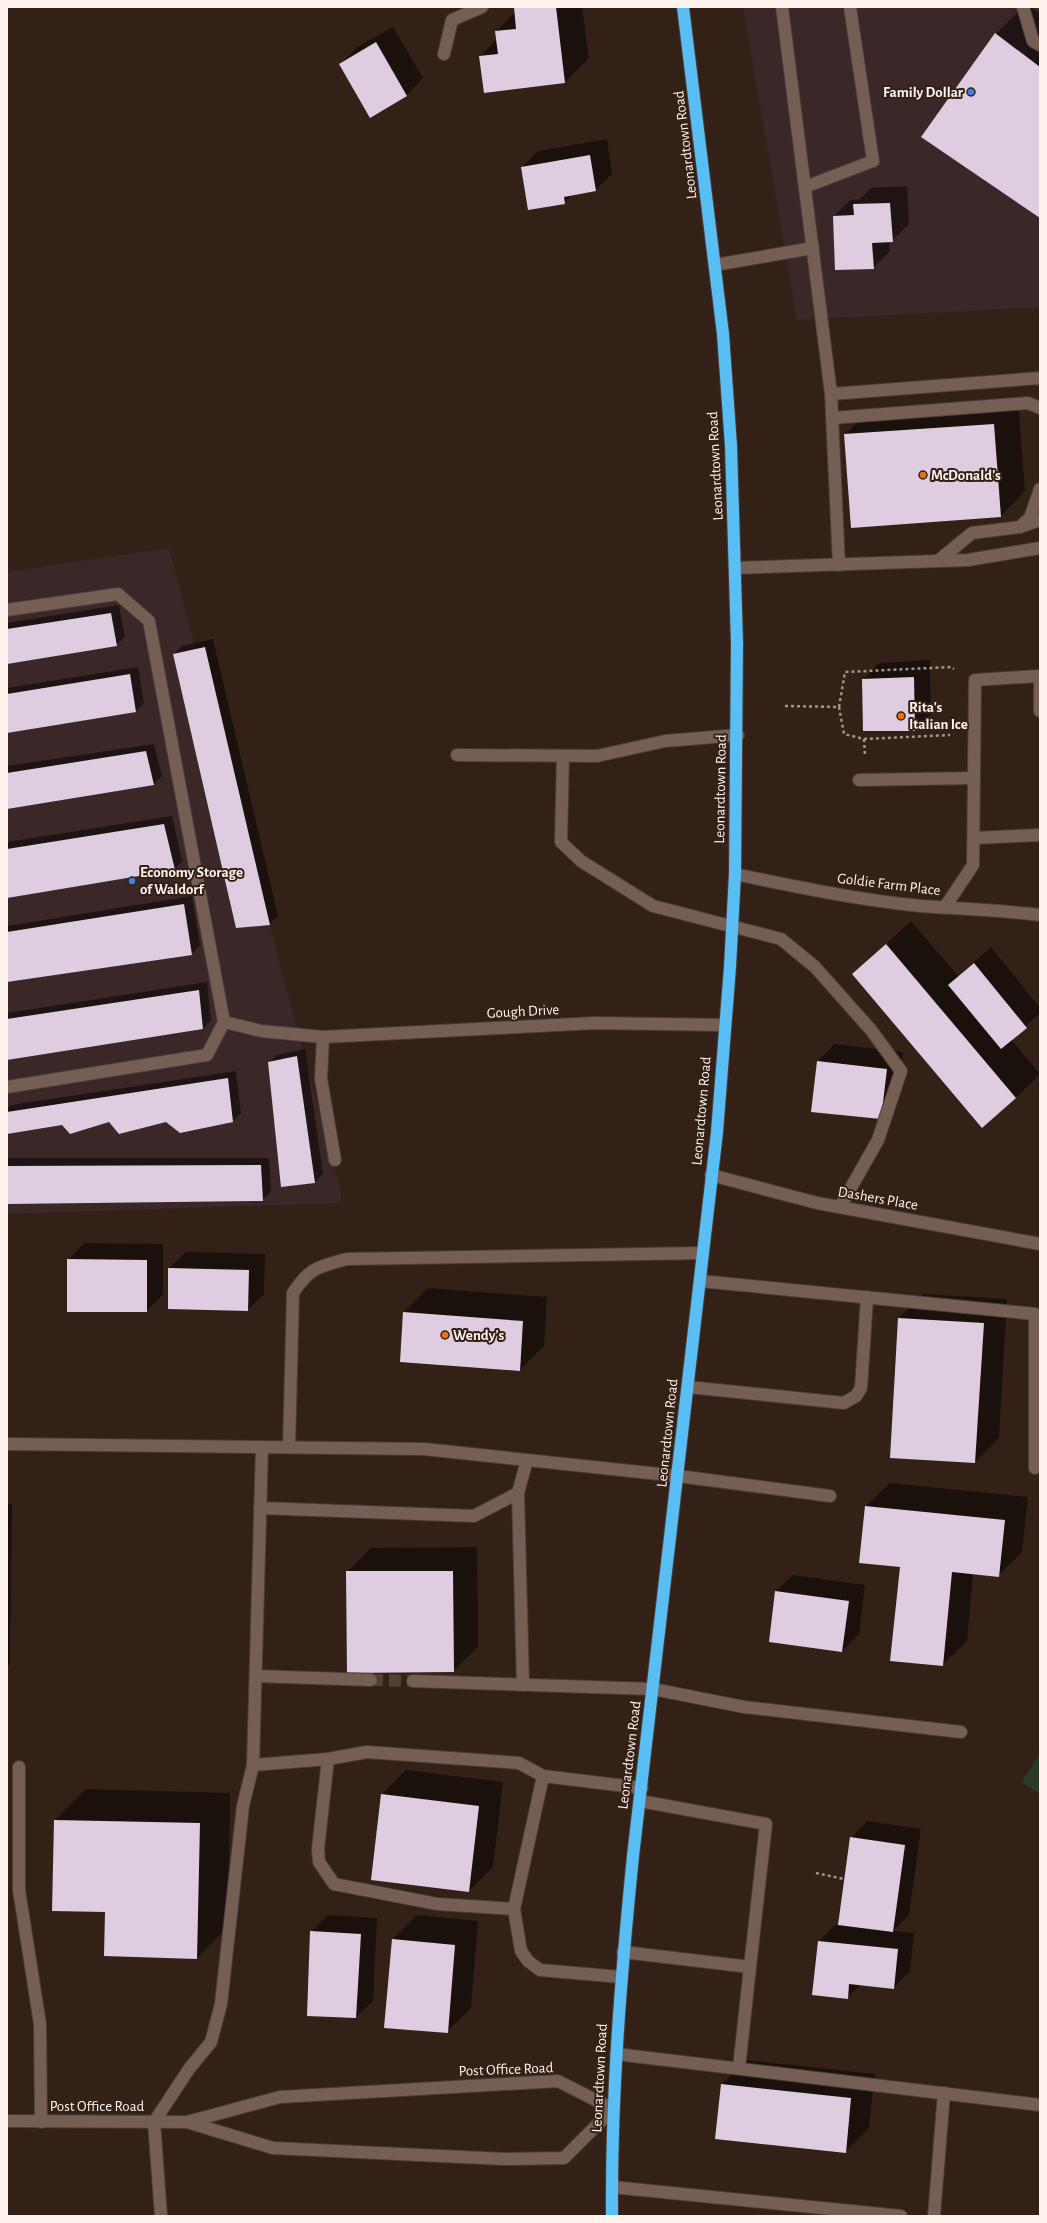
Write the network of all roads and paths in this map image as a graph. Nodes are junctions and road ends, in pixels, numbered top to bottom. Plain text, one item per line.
1 (482, 7) edge
2 (684, 7) edge
3 (782, 7) edge
4 (850, 7) edge
5 (1023, 7) edge
6 (1040, 45) edge
7 (444, 54) dead end
8 (805, 187) junction
9 (813, 248) junction
10 (715, 266) junction
11 (1040, 378) edge
12 (831, 394) junction
13 (1040, 408) edge
14 (832, 418) junction
15 (1040, 489) edge
16 (1040, 520) edge
17 (1020, 527) junction
18 (1040, 548) edge
19 (938, 561) junction
20 (839, 564) junction
21 (735, 568) junction
22 (7, 610) edge
23 (1040, 676) edge
24 (975, 680) junction
25 (785, 706) dead end
26 (839, 707) junction
27 (1040, 711) edge
28 (974, 734) junction
29 (738, 735) junction
30 (457, 756) dead end
31 (563, 756) junction
32 (974, 778) junction
33 (859, 780) dead end
34 (1040, 835) edge
35 (974, 838) junction
36 (734, 874) junction
37 (945, 907) junction
38 (1040, 915) edge
39 (732, 926) junction
40 (224, 1022) junction
41 (724, 1025) junction
42 (323, 1037) junction
43 (7, 1087) edge
44 (335, 1160) dead end
45 (711, 1175) junction
46 (840, 1207) junction
47 (1040, 1244) edge
48 (703, 1253) junction
49 (700, 1280) junction
50 (867, 1297) junction
51 (688, 1387) junction
52 (7, 1444) edge
53 (262, 1447) junction
54 (289, 1447) junction
55 (527, 1460) junction
56 (1035, 1468) dead end
57 (678, 1476) junction
58 (518, 1493) junction
59 (830, 1496) dead end
60 (260, 1508) junction
61 (256, 1676) junction
62 (371, 1680) tunnel mouth
63 (413, 1681) tunnel mouth
64 (523, 1685) junction
65 (653, 1690) junction
66 (961, 1732) dead end
67 (328, 1758) junction
68 (253, 1765) junction
69 (19, 1767) dead end
70 (542, 1776) junction
71 (642, 1788) junction
72 (640, 1801) junction
73 (816, 1873) dead end
74 (844, 1880) dead end
75 (514, 1909) junction
76 (623, 1952) junction
77 (750, 1967) junction
78 (621, 1977) junction
79 (616, 2054) junction
80 (739, 2068) junction
81 (944, 2093) junction
82 (1040, 2105) edge
83 (613, 2108) junction
84 (7, 2122) edge
85 (41, 2122) junction
86 (154, 2122) junction
87 (187, 2122) junction
88 (612, 2188) junction
89 (161, 2216) edge
90 (612, 2216) edge
91 (901, 2216) edge
92 (934, 2216) edge

1 - 7 street
2 - 10 highway, Leonardtown Road
3 - 8 street
4 - 8 street
5 - 6 street
8 - 9 street
9 - 10 street
9 - 12 street
10 - 21 highway, Leonardtown Road
11 - 12 street
12 - 14 street
13 - 14 street
14 - 20 street
15 - 17 street
16 - 17 street
17 - 19 street
18 - 19 street
19 - 20 street
20 - 21 street
21 - 29 highway, Leonardtown Road
22 - 40 street
23 - 24 street
23 - 27 street
24 - 26 path
24 - 28 street
25 - 26 path
26 - 28 path
28 - 32 street
29 - 31 street
29 - 36 highway, Leonardtown Road
30 - 31 street
31 - 39 street
32 - 33 street
32 - 35 street
34 - 35 street
35 - 37 street
36 - 37 street, Goldie Farm Place
36 - 39 highway, Leonardtown Road
37 - 38 street, Goldie Farm Place
39 - 41 highway, Leonardtown Road
39 - 46 street
40 - 42 street, Gough Drive
40 - 43 street
41 - 42 street, Gough Drive
41 - 45 highway, Leonardtown Road
42 - 44 street
45 - 46 street, Dashers Place
45 - 48 highway, Leonardtown Road
46 - 47 street, Dashers Place
48 - 49 highway, Leonardtown Road
48 - 54 street
49 - 50 street
49 - 51 highway, Leonardtown Road
50 - 51 street
50 - 56 street
51 - 57 highway, Leonardtown Road
52 - 53 street
53 - 54 street
53 - 60 street
54 - 55 street
55 - 57 street
55 - 58 street
57 - 59 street
57 - 65 highway, Leonardtown Road
58 - 60 street
58 - 64 street
60 - 61 street
61 - 62 street
61 - 68 street
63 - 64 street
64 - 65 street
65 - 66 street
65 - 71 highway, Leonardtown Road
67 - 68 street
67 - 70 street
67 - 75 street
68 - 86 street
69 - 85 street
70 - 71 street
70 - 75 street
71 - 72 highway, Leonardtown Road
72 - 76 highway, Leonardtown Road
72 - 77 street
73 - 74 path
75 - 78 street
76 - 77 street
76 - 78 highway, Leonardtown Road
77 - 80 street
78 - 79 highway, Leonardtown Road
79 - 80 street
79 - 83 highway, Leonardtown Road
80 - 81 street
81 - 82 street
81 - 92 street
83 - 87 street, Post Office Road
83 - 87 street, Post Office Road
83 - 88 highway, Leonardtown Road
84 - 85 street, Post Office Road
85 - 86 street, Post Office Road
86 - 87 street, Post Office Road
86 - 89 street
88 - 90 highway, Leonardtown Road
88 - 91 street

